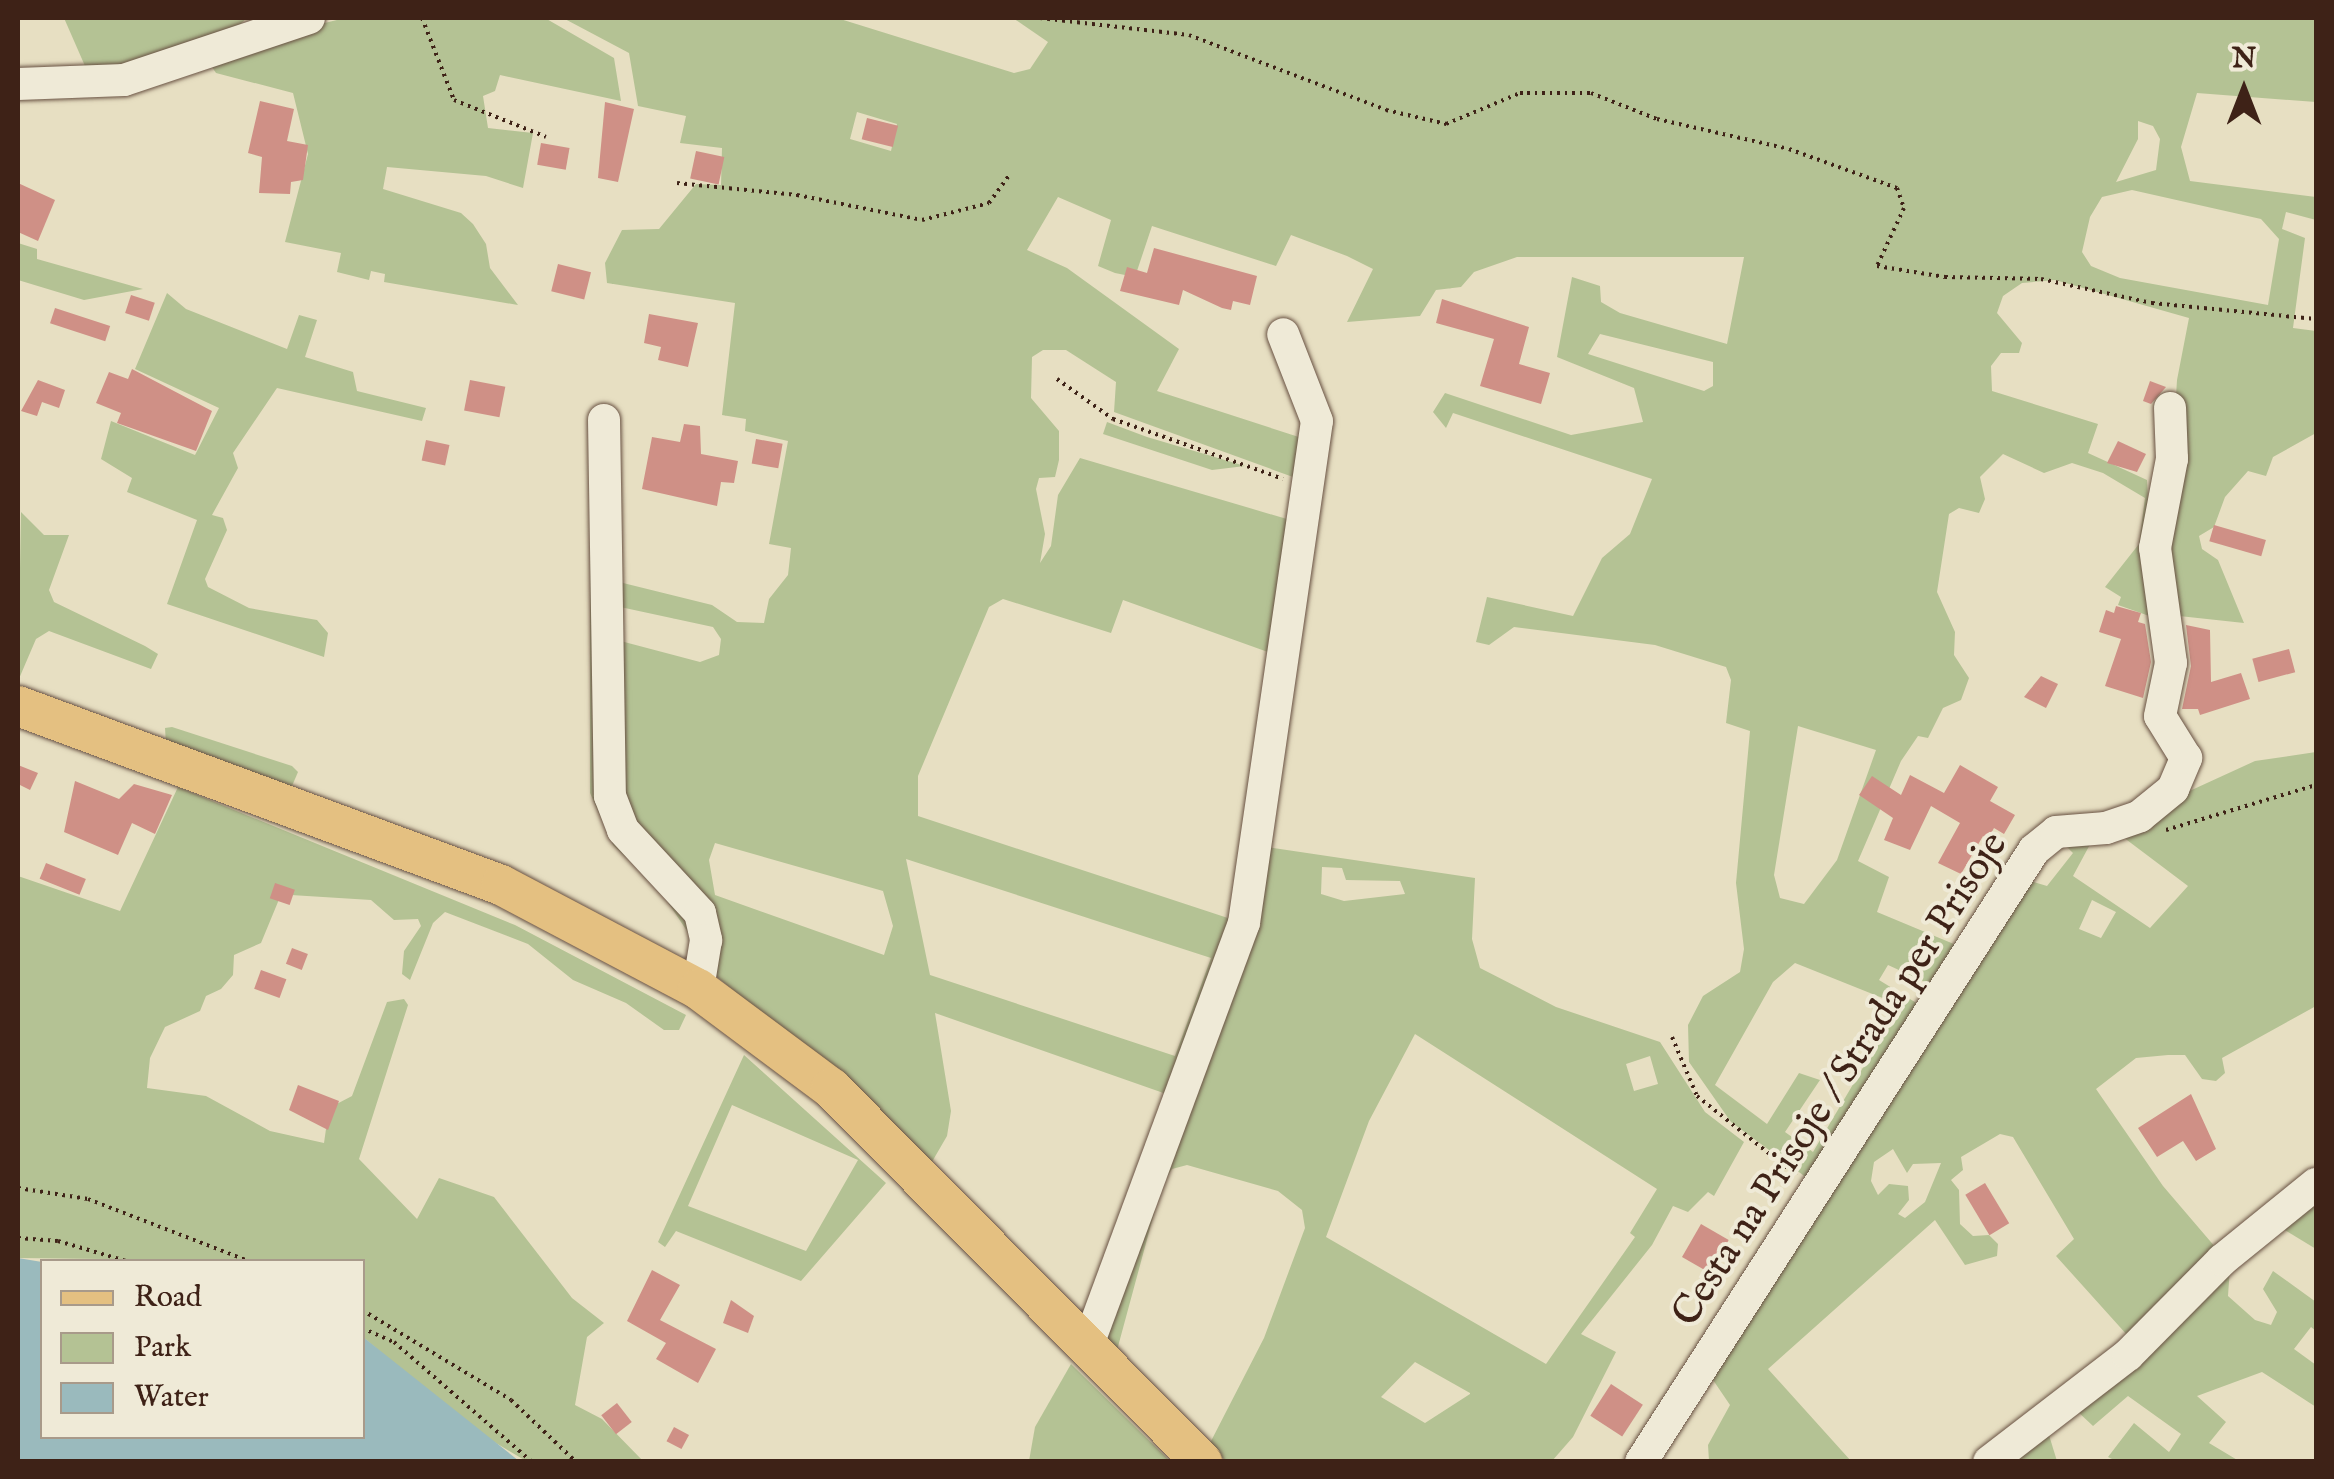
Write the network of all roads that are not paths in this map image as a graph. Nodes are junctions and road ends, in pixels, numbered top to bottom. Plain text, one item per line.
1 (309, 18) edge
2 (253, 26) edge
3 (18, 84) edge
4 (1284, 334) dead end
5 (2170, 408) dead end
6 (604, 420) dead end
7 (18, 706) edge
8 (698, 989) junction
9 (2316, 1184) edge
10 (1086, 1350) junction
11 (1202, 1462) edge
12 (1641, 1462) edge
13 (1989, 1462) edge

1 - 2 street
2 - 3 street
4 - 10 street
5 - 12 street, Cesta na Prisoje / Strada per Prisoje
6 - 8 street
7 - 8 main road
8 - 10 main road
9 - 13 street
10 - 11 main road

